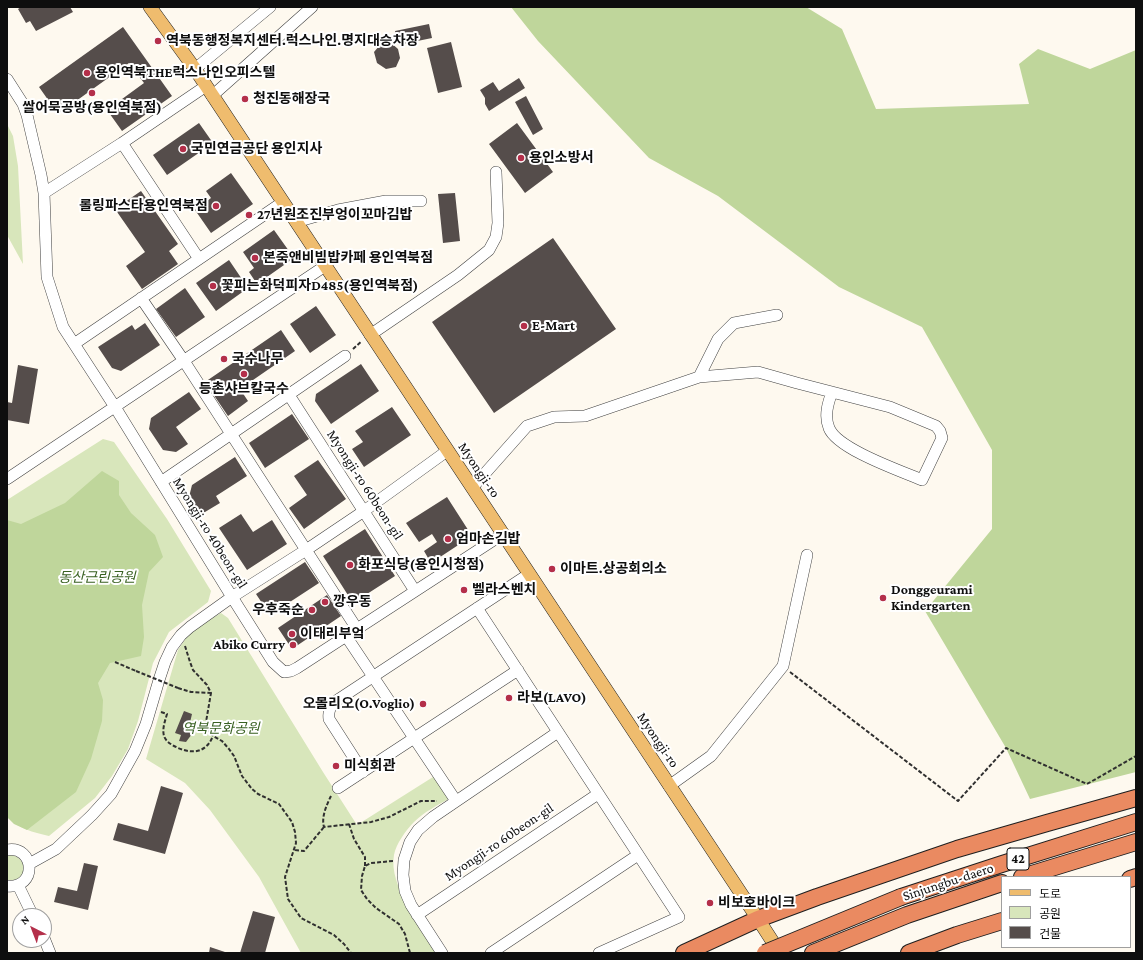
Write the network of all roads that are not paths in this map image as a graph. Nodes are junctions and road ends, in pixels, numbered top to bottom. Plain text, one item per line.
1 (150, 7) edge
2 (312, 7) edge
3 (267, 8) edge
4 (195, 69) junction
5 (7, 79) edge
6 (209, 91) junction
7 (122, 143) junction
8 (496, 172) dead end
9 (44, 193) junction
10 (421, 201) dead end
11 (283, 202) junction
12 (296, 222) junction
13 (199, 259) junction
14 (325, 266) junction
15 (141, 298) junction
16 (777, 315) dead end
17 (370, 335) junction
18 (74, 344) junction
19 (345, 356) road end
20 (184, 361) junction
21 (699, 377) junction
22 (832, 392) junction
23 (289, 395) junction
24 (115, 408) junction
25 (232, 434) junction
26 (448, 451) junction
27 (7, 479) edge
28 (161, 482) junction
29 (472, 488) junction
30 (364, 511) junction
31 (503, 534) junction
32 (306, 550) junction
33 (807, 555) dead end
34 (529, 574) junction
35 (415, 591) junction
36 (232, 597) junction
37 (477, 608) junction
38 (357, 629) junction
39 (346, 636) junction
40 (518, 670) junction
41 (373, 676) junction
42 (558, 732) junction
43 (414, 738) junction
44 (363, 772) junction
45 (670, 786) junction
46 (338, 788) road end
47 (598, 794) junction
48 (1136, 798) edge
49 (456, 801) junction
50 (1136, 822) edge
51 (1136, 842) edge
52 (7, 850) edge
53 (638, 855) junction
54 (29, 864) junction
55 (1025, 876) edge
56 (1001, 883) edge
57 (13, 886) edge
58 (28, 908) edge
59 (417, 915) junction
60 (758, 919) junction
61 (1001, 921) edge
62 (442, 953) edge
63 (491, 953) edge
64 (599, 953) edge
65 (684, 953) edge
66 (765, 953) edge
67 (780, 953) edge
68 (813, 953) edge
69 (909, 953) edge

1 - 4 main road, Myongji-ro
2 - 6 street
3 - 4 street
4 - 6 main road, Myongji-ro
5 - 9 street, Myongji-ro 40beon-gil
6 - 7 street
6 - 11 main road, Myongji-ro
7 - 9 street
7 - 13 street
8 - 17 street
9 - 18 street, Myongji-ro 40beon-gil
10 - 12 street
11 - 12 main road, Myongji-ro
11 - 13 street
12 - 14 main road, Myongji-ro
13 - 15 street
14 - 17 main road, Myongji-ro
14 - 20 street
15 - 18 street
15 - 20 street
16 - 21 street
17 - 26 main road, Myongji-ro
18 - 24 street, Myongji-ro 40beon-gil
19 - 23 street
20 - 24 street
20 - 25 street
21 - 22 street
21 - 29 street
22 - 22 street
23 - 25 street
23 - 30 street, Myongji-ro 60beon-gil
24 - 27 street
24 - 28 street, Myongji-ro 40beon-gil
25 - 28 street
25 - 32 street
26 - 29 main road, Myongji-ro
26 - 30 street
28 - 36 street, Myongji-ro 40beon-gil
29 - 31 main road, Myongji-ro
30 - 32 street
30 - 35 street, Myongji-ro 60beon-gil
31 - 34 main road, Myongji-ro
31 - 35 street
32 - 36 street
32 - 38 street
33 - 45 street
34 - 37 street
34 - 45 main road, Myongji-ro
35 - 38 street
36 - 39 street, Myongji-ro 40beon-gil
36 - 54 street
37 - 40 street
37 - 41 street
38 - 39 street
39 - 41 street
40 - 42 street
40 - 43 street
41 - 43 street
41 - 44 street
42 - 47 street
42 - 49 street
43 - 44 street
43 - 49 street
44 - 46 street
45 - 60 main road, Myongji-ro
47 - 53 street
47 - 59 street, Myongji-ro 60beon-gil
48 - 60 highway
49 - 59 street
50 - 66 highway, Sinjungbu-daero / 42, bridge
51 - 55 highway, 42
52 - 54 street
53 - 63 street
53 - 64 street
54 - 57 street
56 - 68 highway, Sinjungbu-daero / 42
57 - 58 street
59 - 62 street
60 - 65 highway
60 - 67 main road, Myongji-ro
61 - 69 highway

